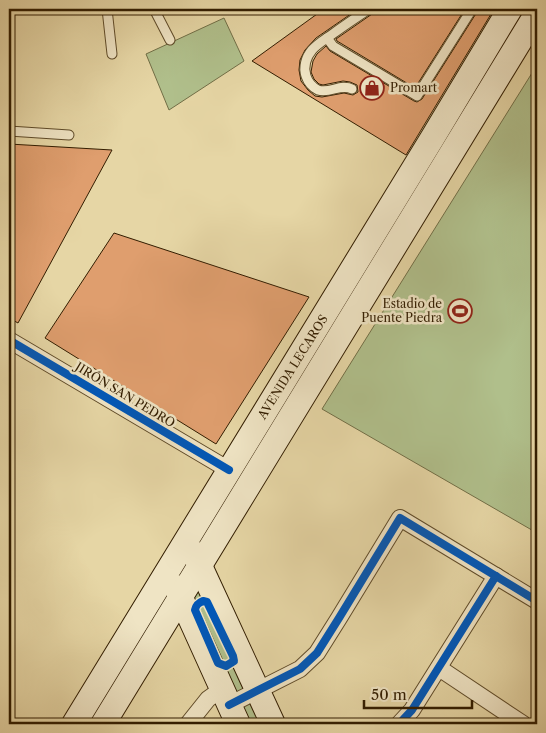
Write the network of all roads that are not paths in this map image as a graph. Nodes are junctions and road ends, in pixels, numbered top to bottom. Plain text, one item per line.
1 (107, 9) edge
2 (154, 9) edge
3 (369, 9) edge
4 (471, 9) edge
5 (510, 9) edge
6 (536, 18) edge
7 (170, 40) dead end
8 (324, 40) junction
9 (112, 54) dead end
10 (352, 89) dead end
11 (9, 131) edge
12 (69, 135) dead end
13 (9, 340) edge
14 (229, 470) junction
15 (186, 540) junction
16 (200, 564) junction
17 (168, 570) junction
18 (496, 576) junction
19 (181, 597) junction
20 (537, 601) edge
21 (439, 668) junction
22 (257, 690) junction
23 (230, 706) edge
24 (74, 724) edge
25 (103, 724) edge
26 (188, 724) edge
27 (273, 724) edge
28 (399, 724) edge
29 (524, 724) edge

1 - 9 lane
2 - 7 lane
3 - 8 lane
4 - 8 lane
5 - 14 main road, AVENIDA LECAROS
6 - 16 main road, AVENIDA LECAROS
8 - 10 lane
11 - 12 lane
13 - 14 street, JIRÓN SAN PEDRO
14 - 15 main road, AVENIDA LECAROS
15 - 16 main road
15 - 17 main road, AVENIDA LECAROS
16 - 19 main road, AVENIDA LECAROS
16 - 22 main road
17 - 19 main road
17 - 24 main road, AVENIDA LECAROS
18 - 20 street
18 - 21 street
18 - 22 street
19 - 23 main road
19 - 25 main road, AVENIDA LECAROS
21 - 28 street
21 - 29 street
22 - 23 street
22 - 27 main road
23 - 26 street

